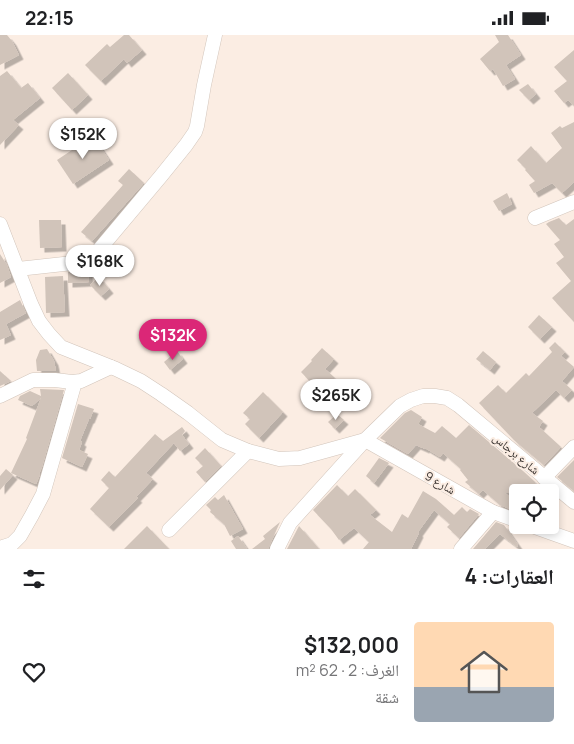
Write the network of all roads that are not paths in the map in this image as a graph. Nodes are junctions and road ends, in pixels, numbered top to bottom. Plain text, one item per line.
1 (215, 35) edge
2 (574, 202) edge
3 (535, 218) dead end
4 (0, 224) edge
5 (18, 269) junction
6 (111, 367) junction
7 (75, 382) junction
8 (0, 396) edge
9 (365, 440) junction
10 (574, 447) edge
11 (248, 451) junction
12 (544, 478) junction
13 (574, 502) edge
14 (493, 512) junction
15 (509, 518) edge
16 (169, 530) dead end
17 (554, 534) edge
18 (574, 541) edge
19 (0, 548) edge
20 (277, 549) edge
21 (461, 549) edge

1 - 5 street
2 - 3 street
4 - 5 street
5 - 6 street
6 - 7 street
6 - 11 street
7 - 8 street
7 - 19 street
9 - 11 street
9 - 12 street, شارع برجاس
9 - 14 street, شارع 9
9 - 20 street, شارع برجاس
10 - 12 street
11 - 16 street
12 - 13 street, شارع برجاس
14 - 15 street, شارع 9
14 - 21 street
17 - 18 street

